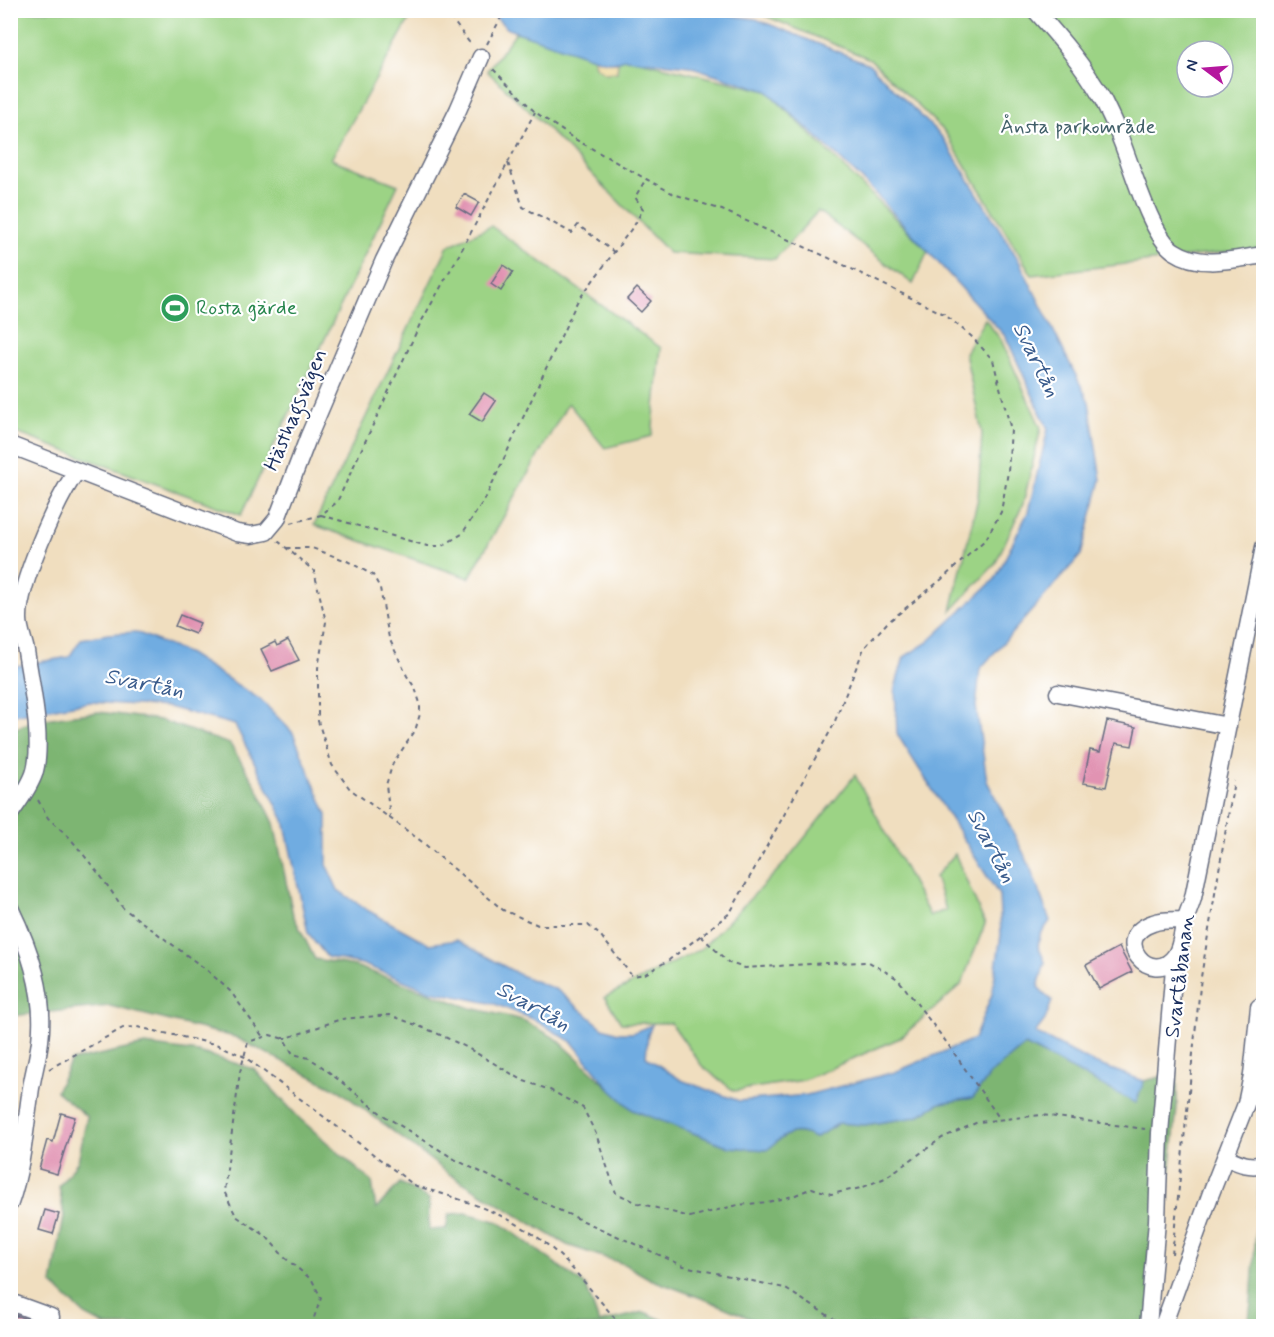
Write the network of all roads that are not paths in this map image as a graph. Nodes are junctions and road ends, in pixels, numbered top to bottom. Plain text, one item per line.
1 (1035, 10) edge
2 (481, 57) road end
3 (1263, 255) edge
4 (10, 445) edge
5 (77, 471) junction
6 (1263, 547) edge
7 (1058, 693) dead end
8 (1228, 726) junction
9 (10, 814) edge
10 (10, 908) edge
11 (1185, 920) junction
12 (1175, 956) junction
13 (1259, 1007) dead end
14 (1225, 1158) junction
15 (1263, 1164) edge
16 (10, 1203) edge
17 (10, 1302) edge
18 (51, 1317) dead end
19 (1163, 1323) edge
20 (1148, 1326) edge

1 - 3 lane
2 - 5 lane, Hästhagsvägen
4 - 5 lane
5 - 9 lane
6 - 8 lane
7 - 8 lane
8 - 11 lane
10 - 16 lane
11 - 12 lane
11 - 12 lane
12 - 20 lane
13 - 14 lane
14 - 15 lane
14 - 19 lane
17 - 18 lane

